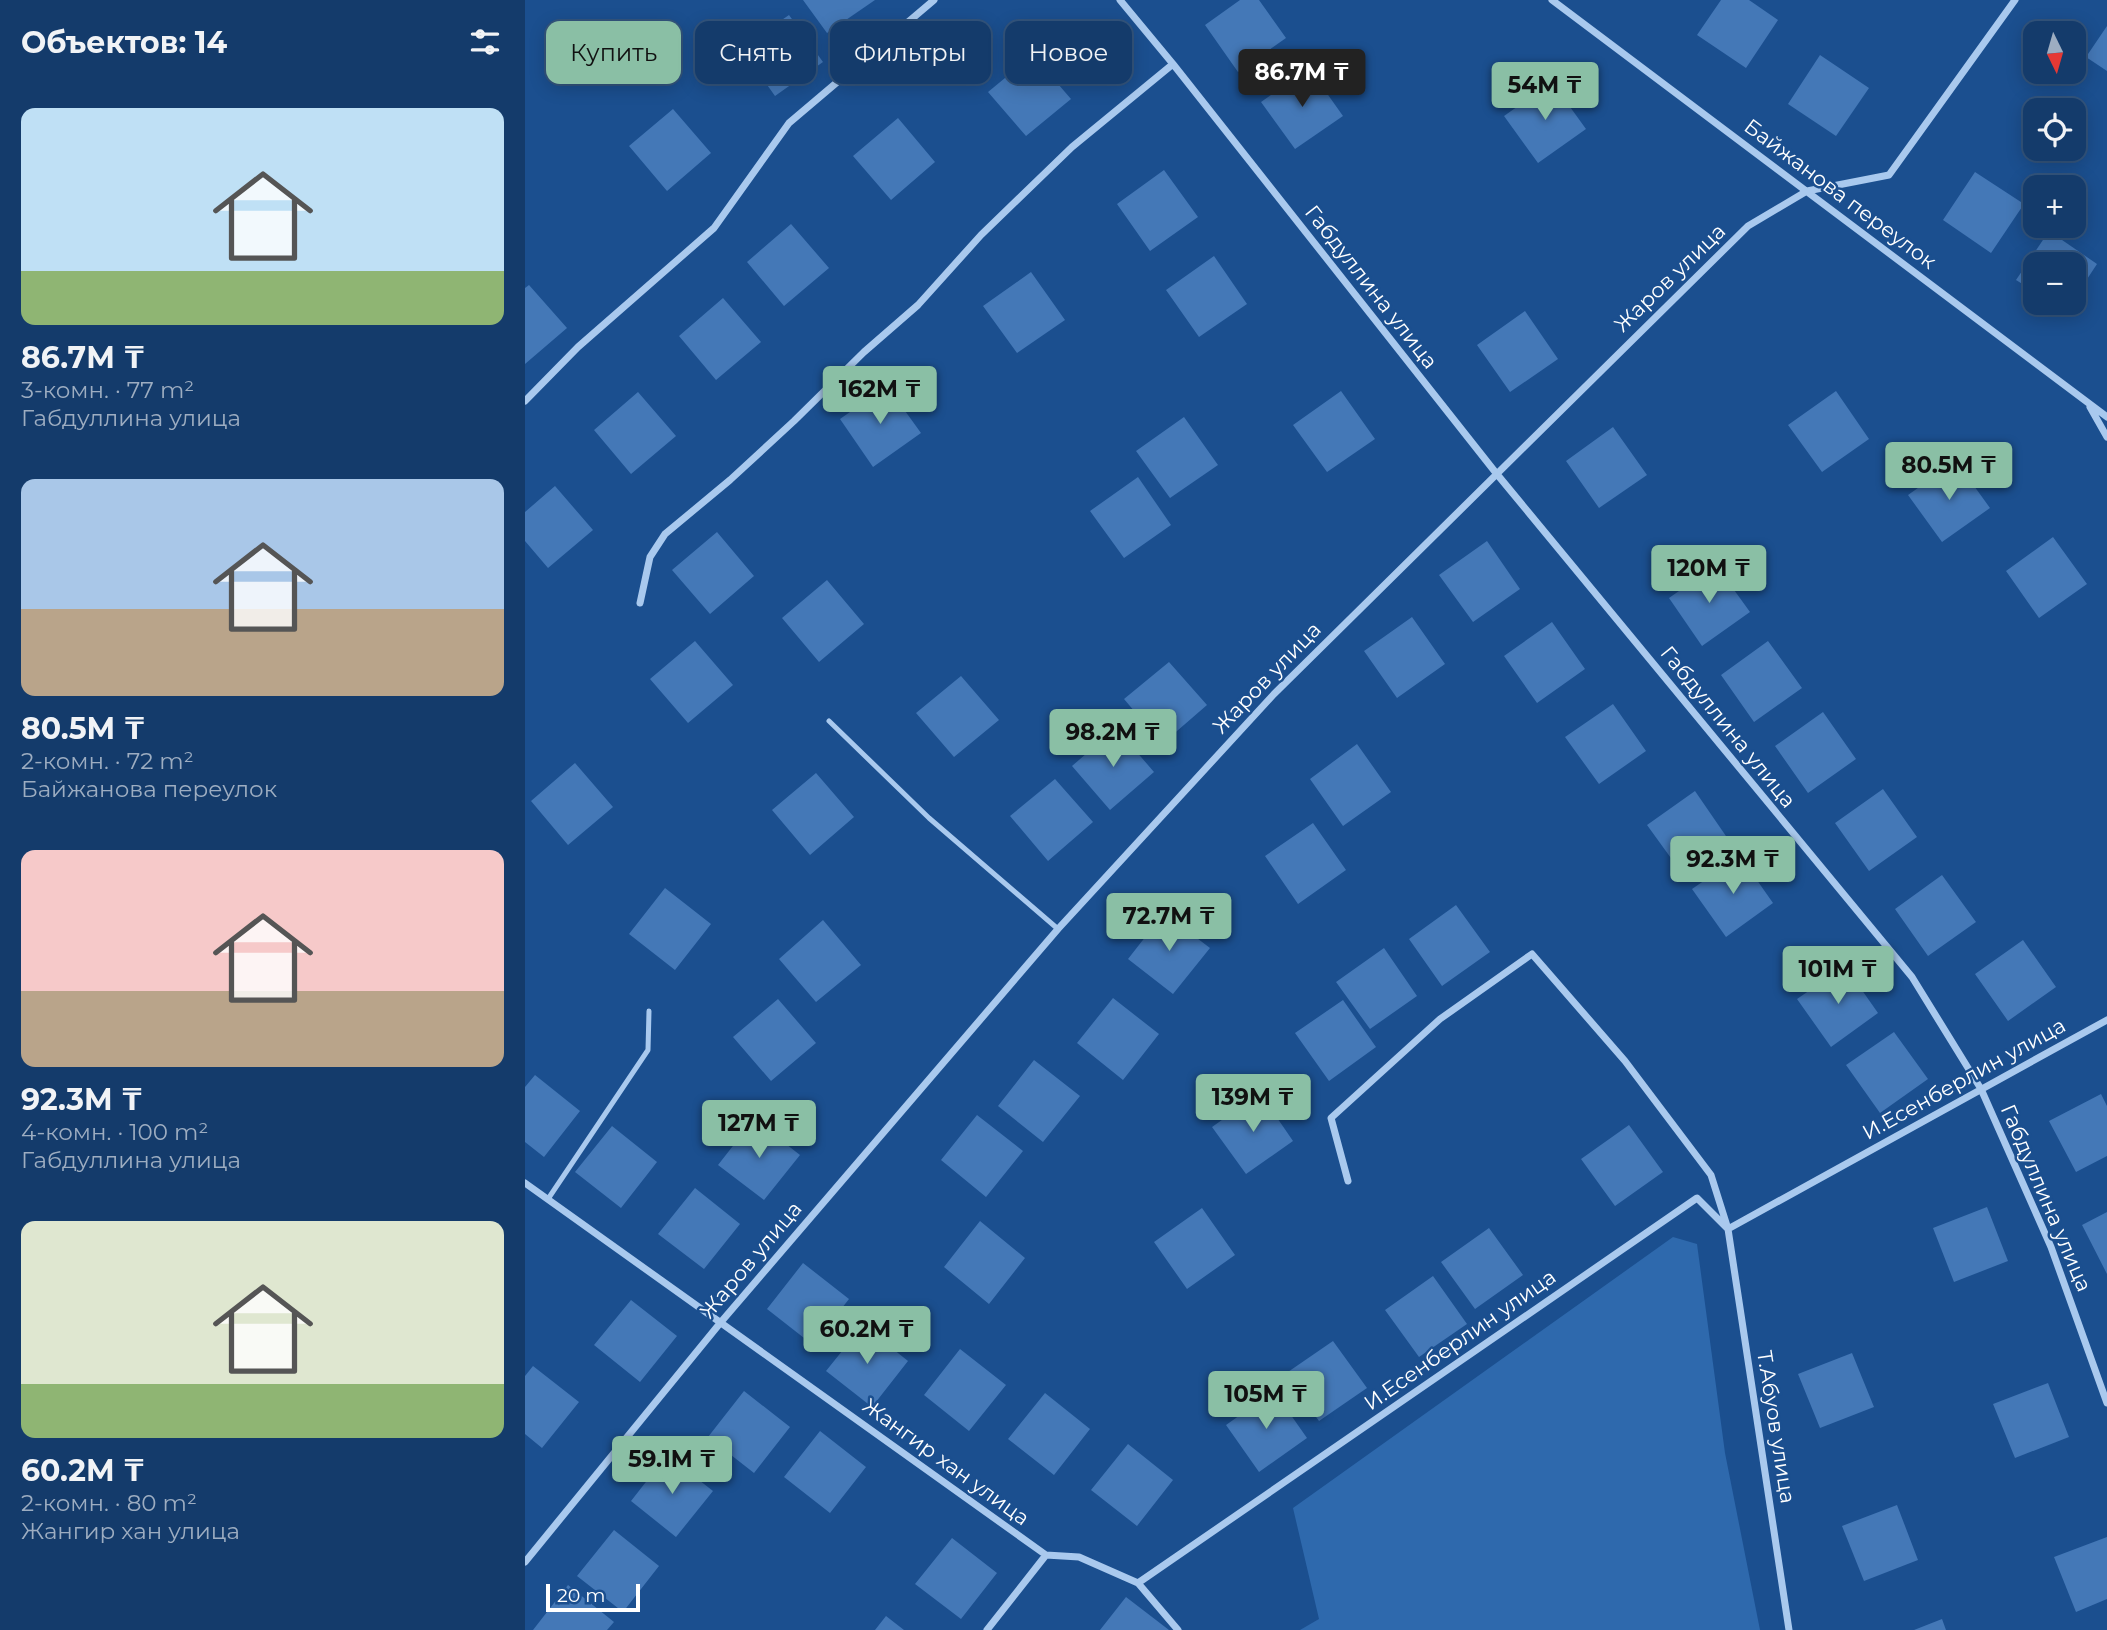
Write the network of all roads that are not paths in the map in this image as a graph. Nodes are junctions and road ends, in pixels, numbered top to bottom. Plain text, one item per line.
1 (934, 0) edge
2 (1120, 0) edge
3 (1552, 0) edge
4 (2015, 0) edge
5 (1173, 64) junction
6 (1807, 191) junction
7 (525, 401) edge
8 (2088, 404) junction
9 (2107, 416) edge
10 (2107, 437) edge
11 (1496, 473) junction
12 (640, 603) dead end
13 (829, 721) dead end
14 (1058, 929) junction
15 (649, 1011) dead end
16 (2107, 1020) edge
17 (1981, 1089) junction
18 (1348, 1181) dead end
19 (525, 1183) edge
20 (548, 1199) junction
21 (1728, 1229) junction
22 (721, 1322) junction
23 (2107, 1403) edge
24 (1046, 1555) junction
25 (525, 1562) edge
26 (1138, 1583) junction
27 (987, 1630) edge
28 (1178, 1630) edge
29 (1789, 1630) edge

1 - 7 street
2 - 5 street, Габдуллина улица
3 - 6 street, Байжанова переулок
4 - 6 street, Жаров улица
5 - 11 street, Габдуллина улица
5 - 12 street
6 - 8 street, Байжанова переулок
6 - 11 street, Жаров улица
8 - 9 street, Байжанова переулок
8 - 10 street
11 - 14 street, Жаров улица
11 - 17 street, Габдуллина улица
13 - 14 lane
14 - 22 street, Жаров улица
15 - 20 lane
16 - 17 street, И.Есенберлин улица
17 - 21 street, И.Есенберлин улица
17 - 23 street, Габдуллина улица
18 - 21 street
19 - 20 street, Жангир хан улица
20 - 22 street, Жангир хан улица
21 - 26 street, И.Есенберлин улица
21 - 29 street, Т.Абуов улица
22 - 24 street, Жангир хан улица
22 - 25 street, Жаров улица
24 - 26 street
24 - 27 street
26 - 28 street

